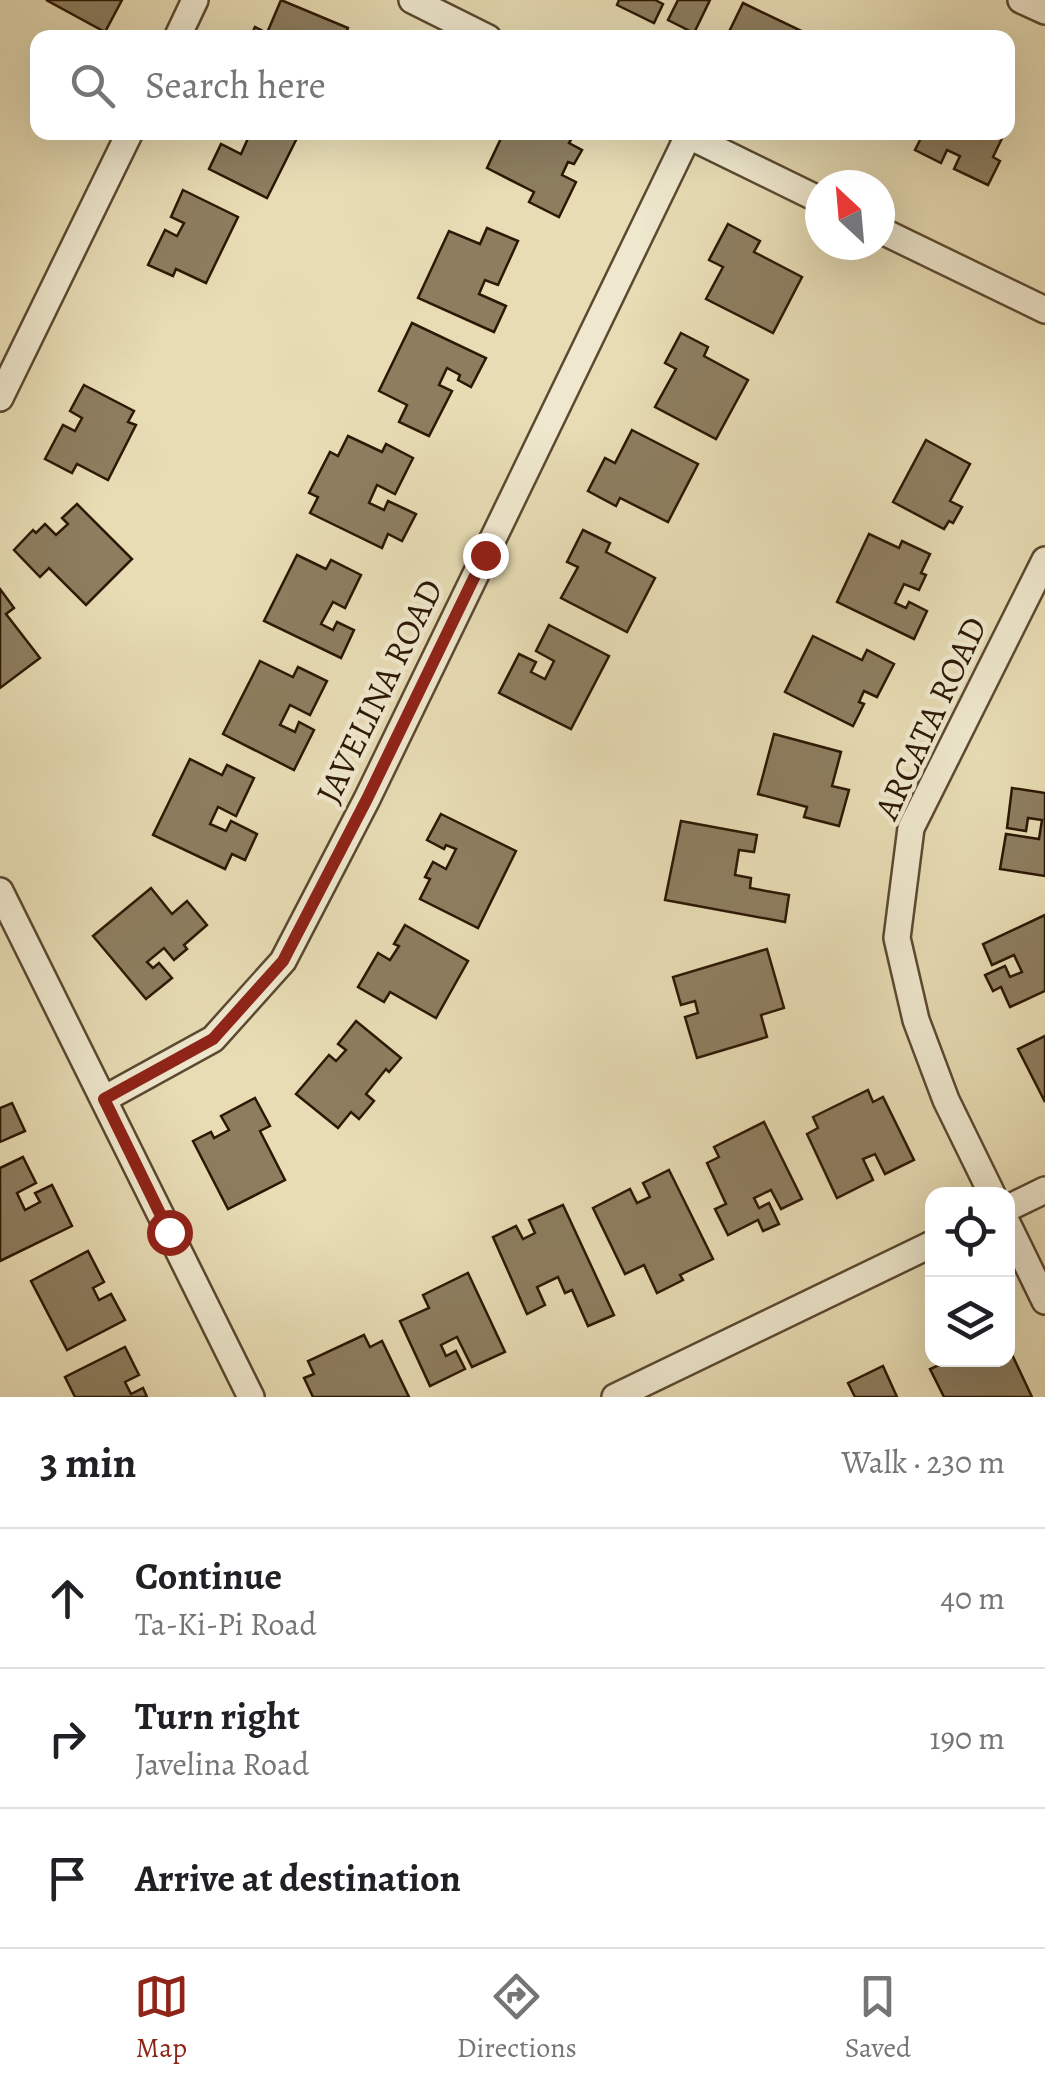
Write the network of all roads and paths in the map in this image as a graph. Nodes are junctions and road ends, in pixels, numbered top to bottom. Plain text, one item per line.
1 (195, 0) edge
2 (412, 0) edge
3 (1022, 0) edge
4 (1045, 11) edge
5 (180, 30) edge
6 (472, 30) edge
7 (126, 140) edge
8 (682, 140) edge
9 (697, 140) edge
10 (805, 193) edge
11 (895, 237) edge
12 (1045, 310) edge
13 (7, 366) edge
14 (0, 398) edge
15 (1045, 560) edge
16 (0, 890) edge
17 (104, 1099) junction
18 (989, 1187) edge
19 (1045, 1190) edge
20 (1015, 1205) edge
21 (1015, 1239) edge
22 (925, 1247) edge
23 (1045, 1301) edge
24 (252, 1397) edge
25 (615, 1397) edge

1 - 5 street
2 - 6 street
3 - 4 street
7 - 13 street
8 - 17 street, JAVELINA ROAD
9 - 10 street
11 - 12 street
13 - 14 street
15 - 18 street, ARCATA ROAD
16 - 17 street
17 - 24 street
19 - 20 street
21 - 23 street
22 - 25 street

